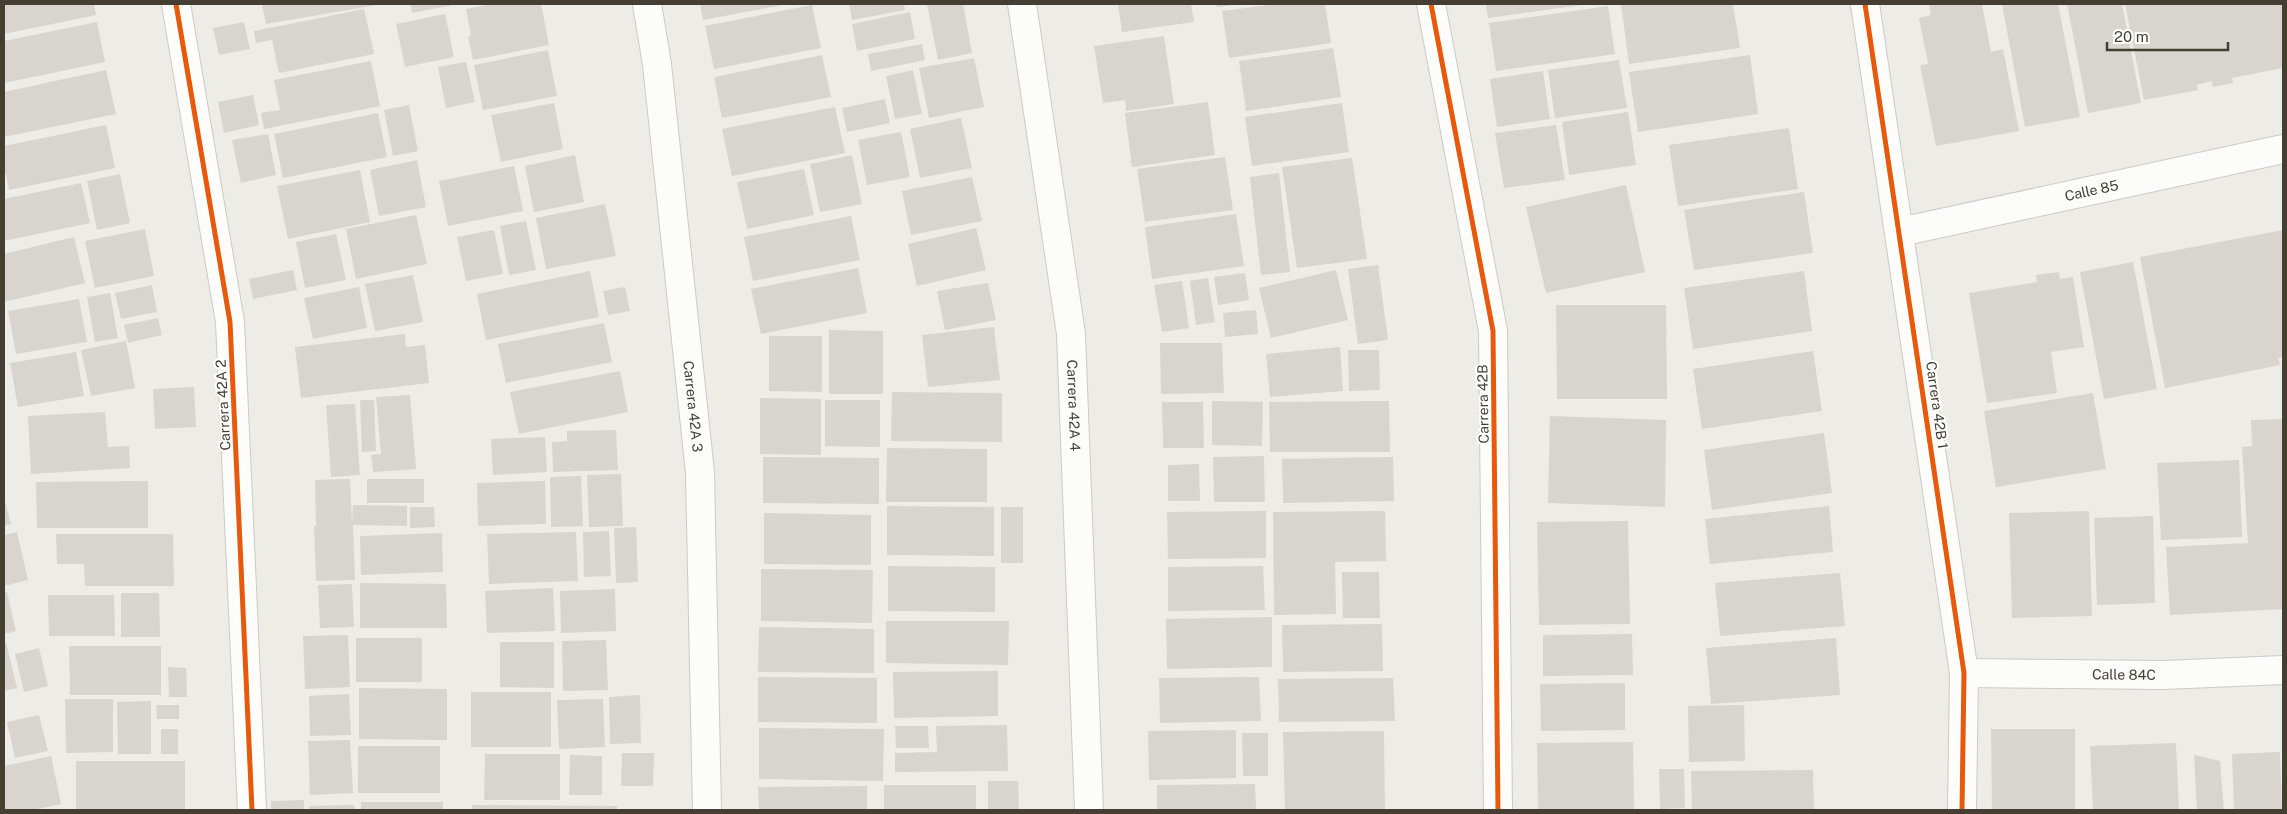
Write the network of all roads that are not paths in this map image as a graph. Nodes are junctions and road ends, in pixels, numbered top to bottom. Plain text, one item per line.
1 (176, 4) edge
2 (647, 4) edge
3 (1022, 4) edge
4 (1431, 4) edge
5 (1865, 4) edge
6 (2283, 149) edge
7 (1900, 232) junction
8 (2283, 670) edge
9 (1964, 673) junction
10 (252, 810) edge
11 (707, 810) edge
12 (1090, 810) edge
13 (1498, 810) edge
14 (1962, 810) edge

1 - 10 street, Carrera 42A 2
2 - 11 street, Carrera 42A 3
3 - 12 street, Carrera 42A 4
4 - 13 street, Carrera 42B
5 - 7 street, Carrera 42B 1
6 - 7 street, Calle 85
7 - 9 street, Carrera 42B 1
8 - 9 street, Calle 84C
9 - 14 street, Carrera 42B 1

